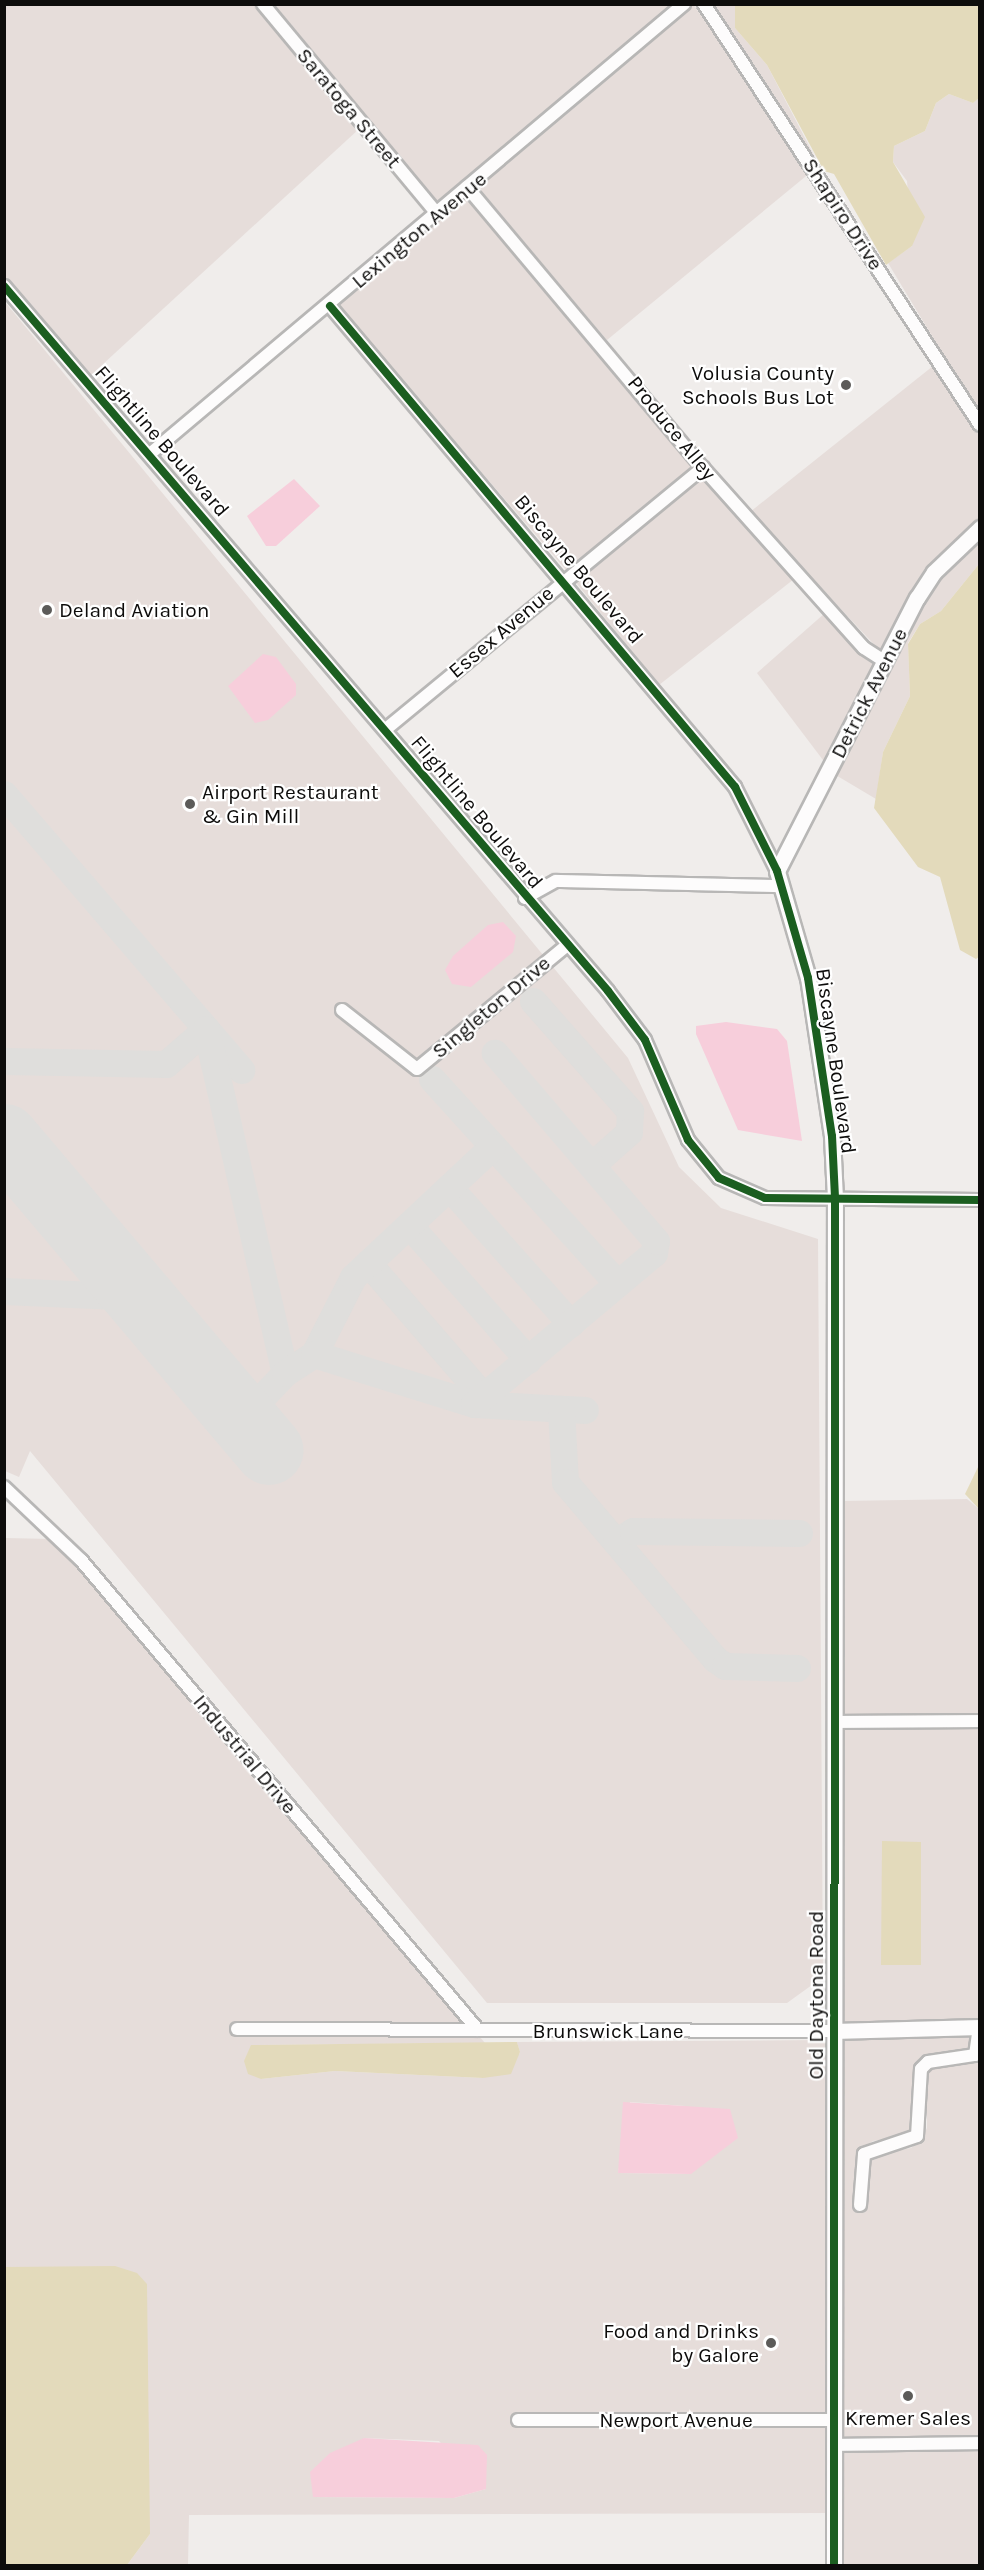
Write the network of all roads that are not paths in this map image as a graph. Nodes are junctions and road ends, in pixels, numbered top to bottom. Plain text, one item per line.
1 (263, 4) edge
2 (684, 4) edge
3 (704, 4) edge
4 (467, 187) junction
5 (435, 211) junction
6 (4, 286) edge
7 (330, 306) junction
8 (980, 425) edge
9 (151, 453) junction
10 (703, 468) junction
11 (980, 528) edge
12 (565, 578) junction
13 (884, 661) junction
14 (386, 729) junction
15 (777, 871) junction
16 (778, 886) junction
17 (525, 898) junction
18 (566, 946) junction
19 (342, 1010) dead end
20 (835, 1198) junction
21 (980, 1200) edge
22 (835, 1424) joint
23 (4, 1487) edge
24 (980, 1721) edge
25 (836, 1722) junction
26 (979, 2027) edge
27 (237, 2029) dead end
28 (478, 2030) junction
29 (833, 2031) junction
30 (860, 2205) dead end
31 (518, 2420) dead end
32 (834, 2420) junction
33 (980, 2443) edge
34 (834, 2445) junction
35 (834, 2565) edge

1 - 5 street, Saratoga Street
2 - 4 street, Lexington Avenue
3 - 8 street, Shapiro Drive
4 - 5 street, Lexington Avenue
4 - 10 street, Produce Alley
5 - 7 street, Lexington Avenue
6 - 9 street, Flightline Boulevard
7 - 9 street, Lexington Avenue
7 - 12 street, Biscayne Boulevard
9 - 14 street, Flightline Boulevard
10 - 12 street, Essex Avenue
10 - 13 street, Produce Alley
11 - 13 street, Detrick Avenue
12 - 14 street, Essex Avenue
12 - 15 street, Biscayne Boulevard
13 - 15 street, Detrick Avenue
14 - 17 street, Flightline Boulevard
15 - 16 street, Biscayne Boulevard
16 - 17 street
16 - 20 street, Biscayne Boulevard
17 - 18 street, Flightline Boulevard
18 - 19 street, Singleton Drive
18 - 20 street, Flightline Boulevard
20 - 21 street, Flightline Boulevard
20 - 22 street, Biscayne Boulevard
22 - 25 street, Old Daytona Road
23 - 28 street, Industrial Drive
24 - 25 street
25 - 29 street, Old Daytona Road
26 - 29 street, Brunswick Lane
26 - 30 street
27 - 28 street, Brunswick Lane
28 - 29 street, Brunswick Lane
29 - 32 street, Old Daytona Road
31 - 32 street, Newport Avenue
32 - 34 street, Old Daytona Road
33 - 34 street
34 - 35 street, Old Daytona Road

